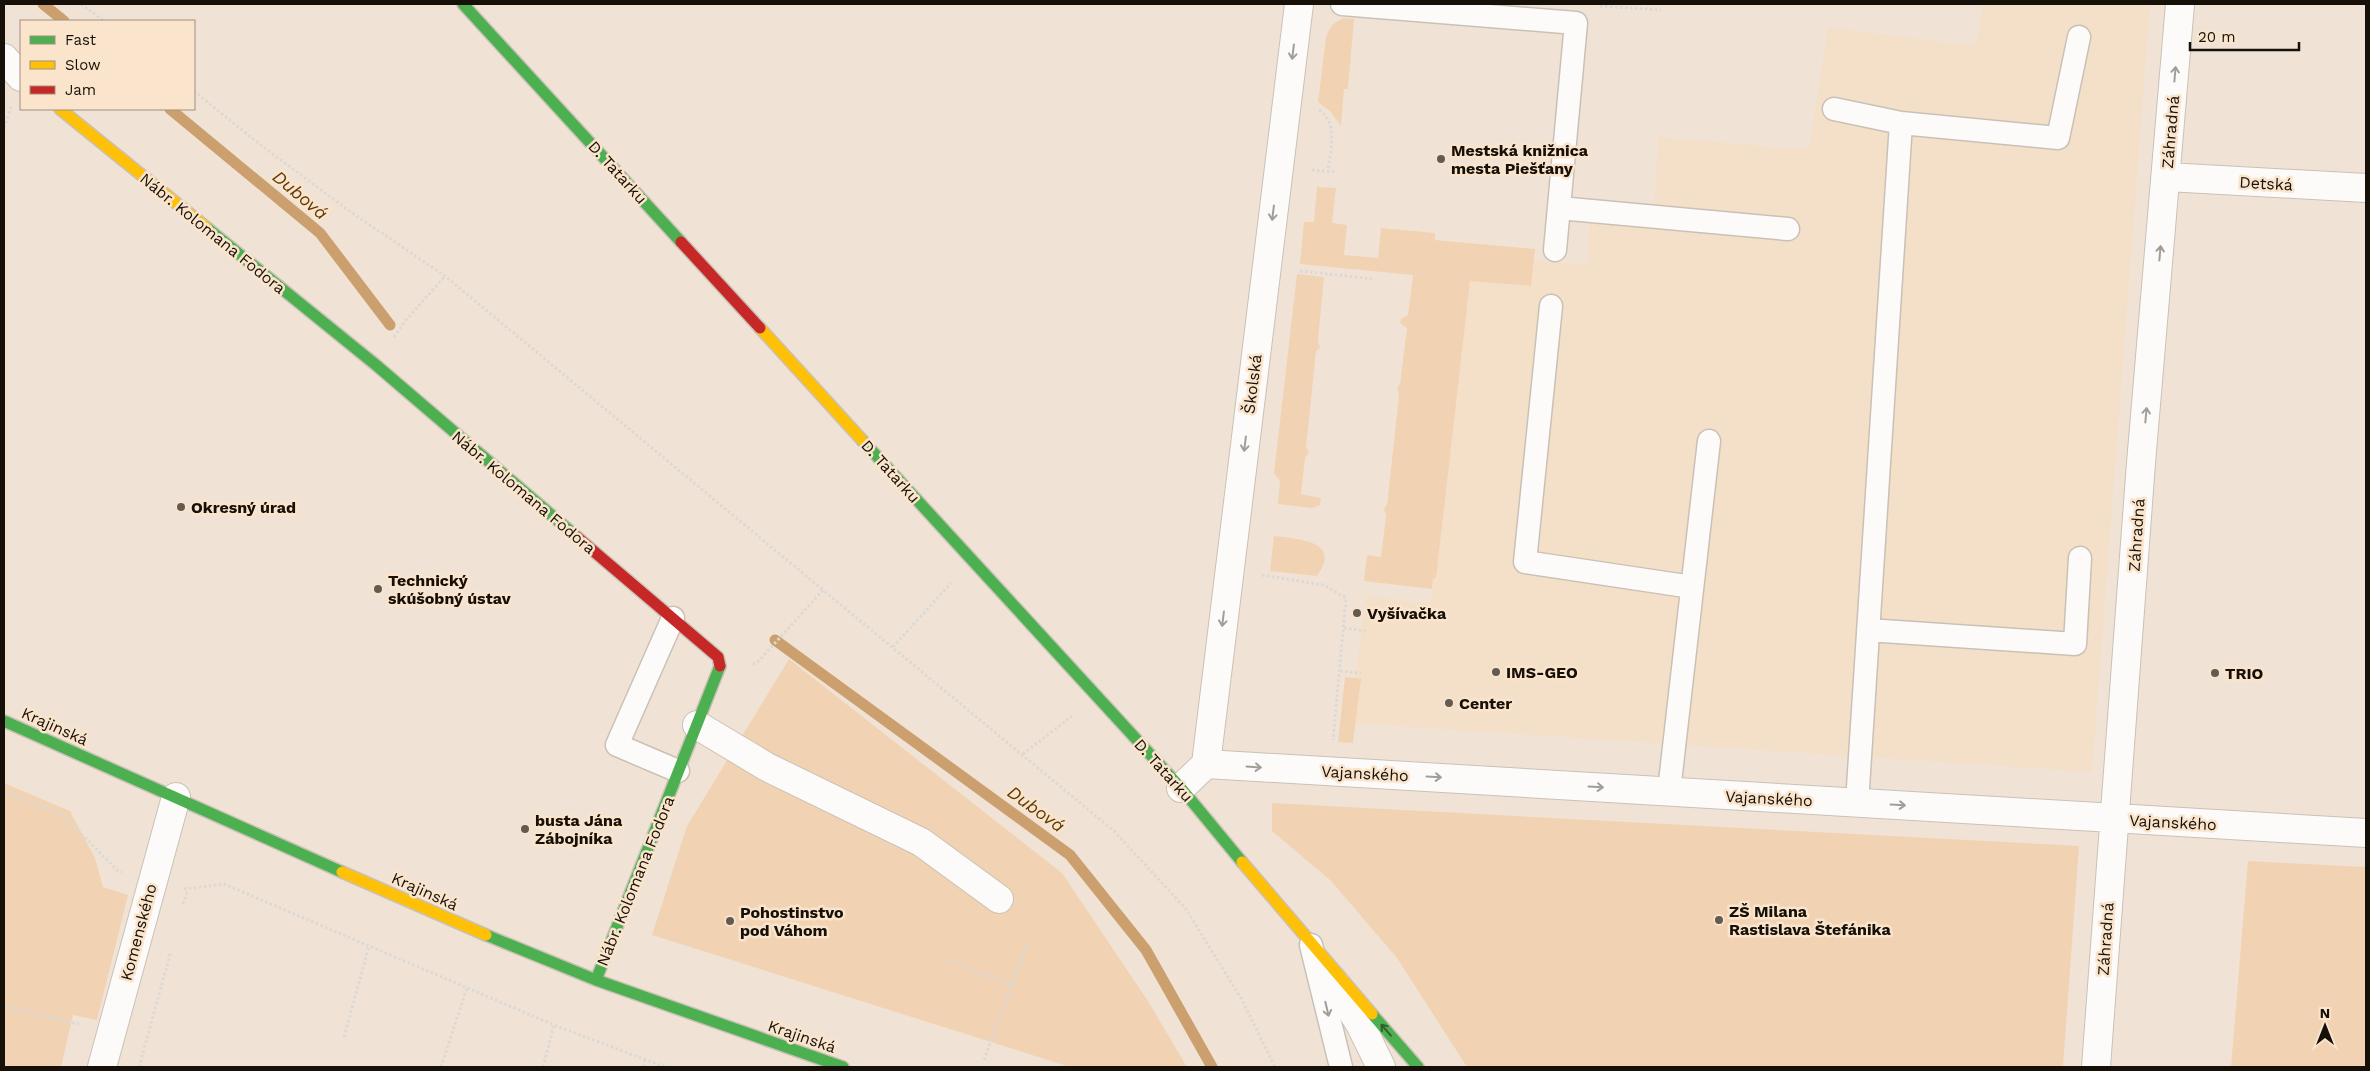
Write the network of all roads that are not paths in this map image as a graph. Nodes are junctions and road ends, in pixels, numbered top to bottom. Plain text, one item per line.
1 (463, 4) edge
2 (1299, 4) edge
3 (1342, 4) edge
4 (2180, 4) edge
5 (2079, 37) dead end
6 (4, 58) edge
7 (20, 76) edge
8 (61, 110) edge
9 (1834, 110) dead end
10 (1901, 123) junction
11 (2167, 178) junction
12 (2366, 188) edge
13 (1559, 208) junction
14 (1788, 229) dead end
15 (1555, 250) dead end
16 (1551, 306) dead end
17 (1709, 441) dead end
18 (2080, 558) dead end
19 (1692, 587) junction
20 (673, 618) junction
21 (1868, 630) junction
22 (4, 721) edge
23 (697, 725) junction
24 (1206, 764) junction
25 (678, 771) junction
26 (1182, 788) junction
27 (1669, 791) junction
28 (176, 797) junction
29 (1857, 803) junction
30 (2114, 818) junction
31 (2366, 833) edge
32 (999, 899) dead end
33 (1311, 945) junction
34 (596, 980) junction
35 (102, 1067) edge
36 (843, 1067) edge
37 (1340, 1067) edge
38 (1381, 1067) edge
39 (1418, 1067) edge
40 (2096, 1067) edge

1 - 26 street, D. Tatarku
2 -> 24 street, Školská
3 - 13 lane
11 -> 4 street, Záhradná
5 - 10 lane
6 - 7 street
8 - 20 street, Nábr. Kolomana Fodora
9 - 10 lane
10 - 21 lane
11 - 12 street, Detská
30 -> 11 street, Záhradná
13 - 14 lane
13 - 15 lane
16 - 19 lane
17 - 19 lane
18 - 21 lane
19 - 27 lane
20 - 23 street, Nábr. Kolomana Fodora
20 - 25 lane
21 - 29 lane
22 - 28 street, Krajinská
23 - 25 street, Nábr. Kolomana Fodora
23 - 32 street
24 - 26 street
24 -> 27 street, Vajanského
25 - 34 street, Nábr. Kolomana Fodora
26 - 33 street, D. Tatarku
27 - 29 street, Vajanského
28 - 34 street, Krajinská
28 - 35 street, Komenského
29 -> 30 street, Vajanského
30 - 31 street, Vajanského
30 - 40 street, Záhradná
33 -> 37 lane
33 - 38 street, D. Tatarku
39 -> 33 street, D. Tatarku
34 - 36 street, Krajinská

